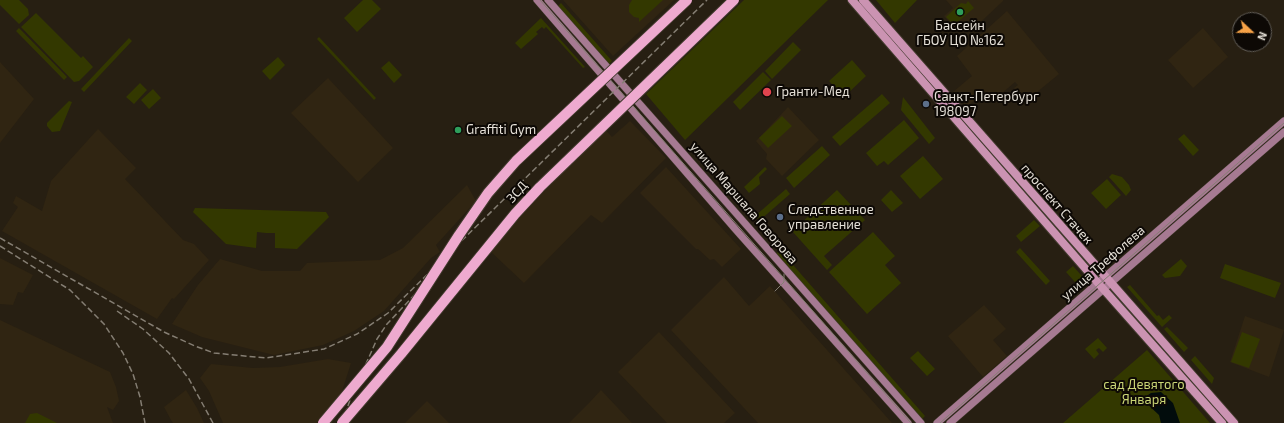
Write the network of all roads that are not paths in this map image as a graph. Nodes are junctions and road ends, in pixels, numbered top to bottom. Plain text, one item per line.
1 (537, 0) edge
2 (548, 0) edge
3 (687, 0) edge
4 (734, 0) edge
5 (852, 0) edge
6 (863, 0) edge
7 (1284, 121) edge
8 (1284, 132) edge
9 (1105, 277) junction
10 (1098, 283) junction
11 (1111, 284) junction
12 (1103, 290) junction
13 (323, 423) edge
14 (342, 423) edge
15 (908, 423) edge
16 (921, 423) edge
17 (937, 423) edge
18 (950, 423) edge
19 (1222, 423) edge
20 (1234, 423) edge

1 - 15 main road, улица Маршала Говорова
2 - 16 main road, улица Маршала Говорова
3 - 13 highway, ЗСД, bridge
4 - 14 highway, ЗСД, bridge
5 - 10 main road, проспект Стачек
6 - 9 main road, проспект Стачек
7 - 9 main road, улица Трефолева
8 - 11 main road, улица Трефолева
9 - 10 main road, улица Трефолева
9 - 11 main road, проспект Стачек
10 - 12 main road, проспект Стачек
10 - 17 main road, улица Трефолева
11 - 12 main road, улица Трефолева
11 - 20 main road, проспект Стачек
12 - 18 main road, улица Трефолева
12 - 19 main road, проспект Стачек

